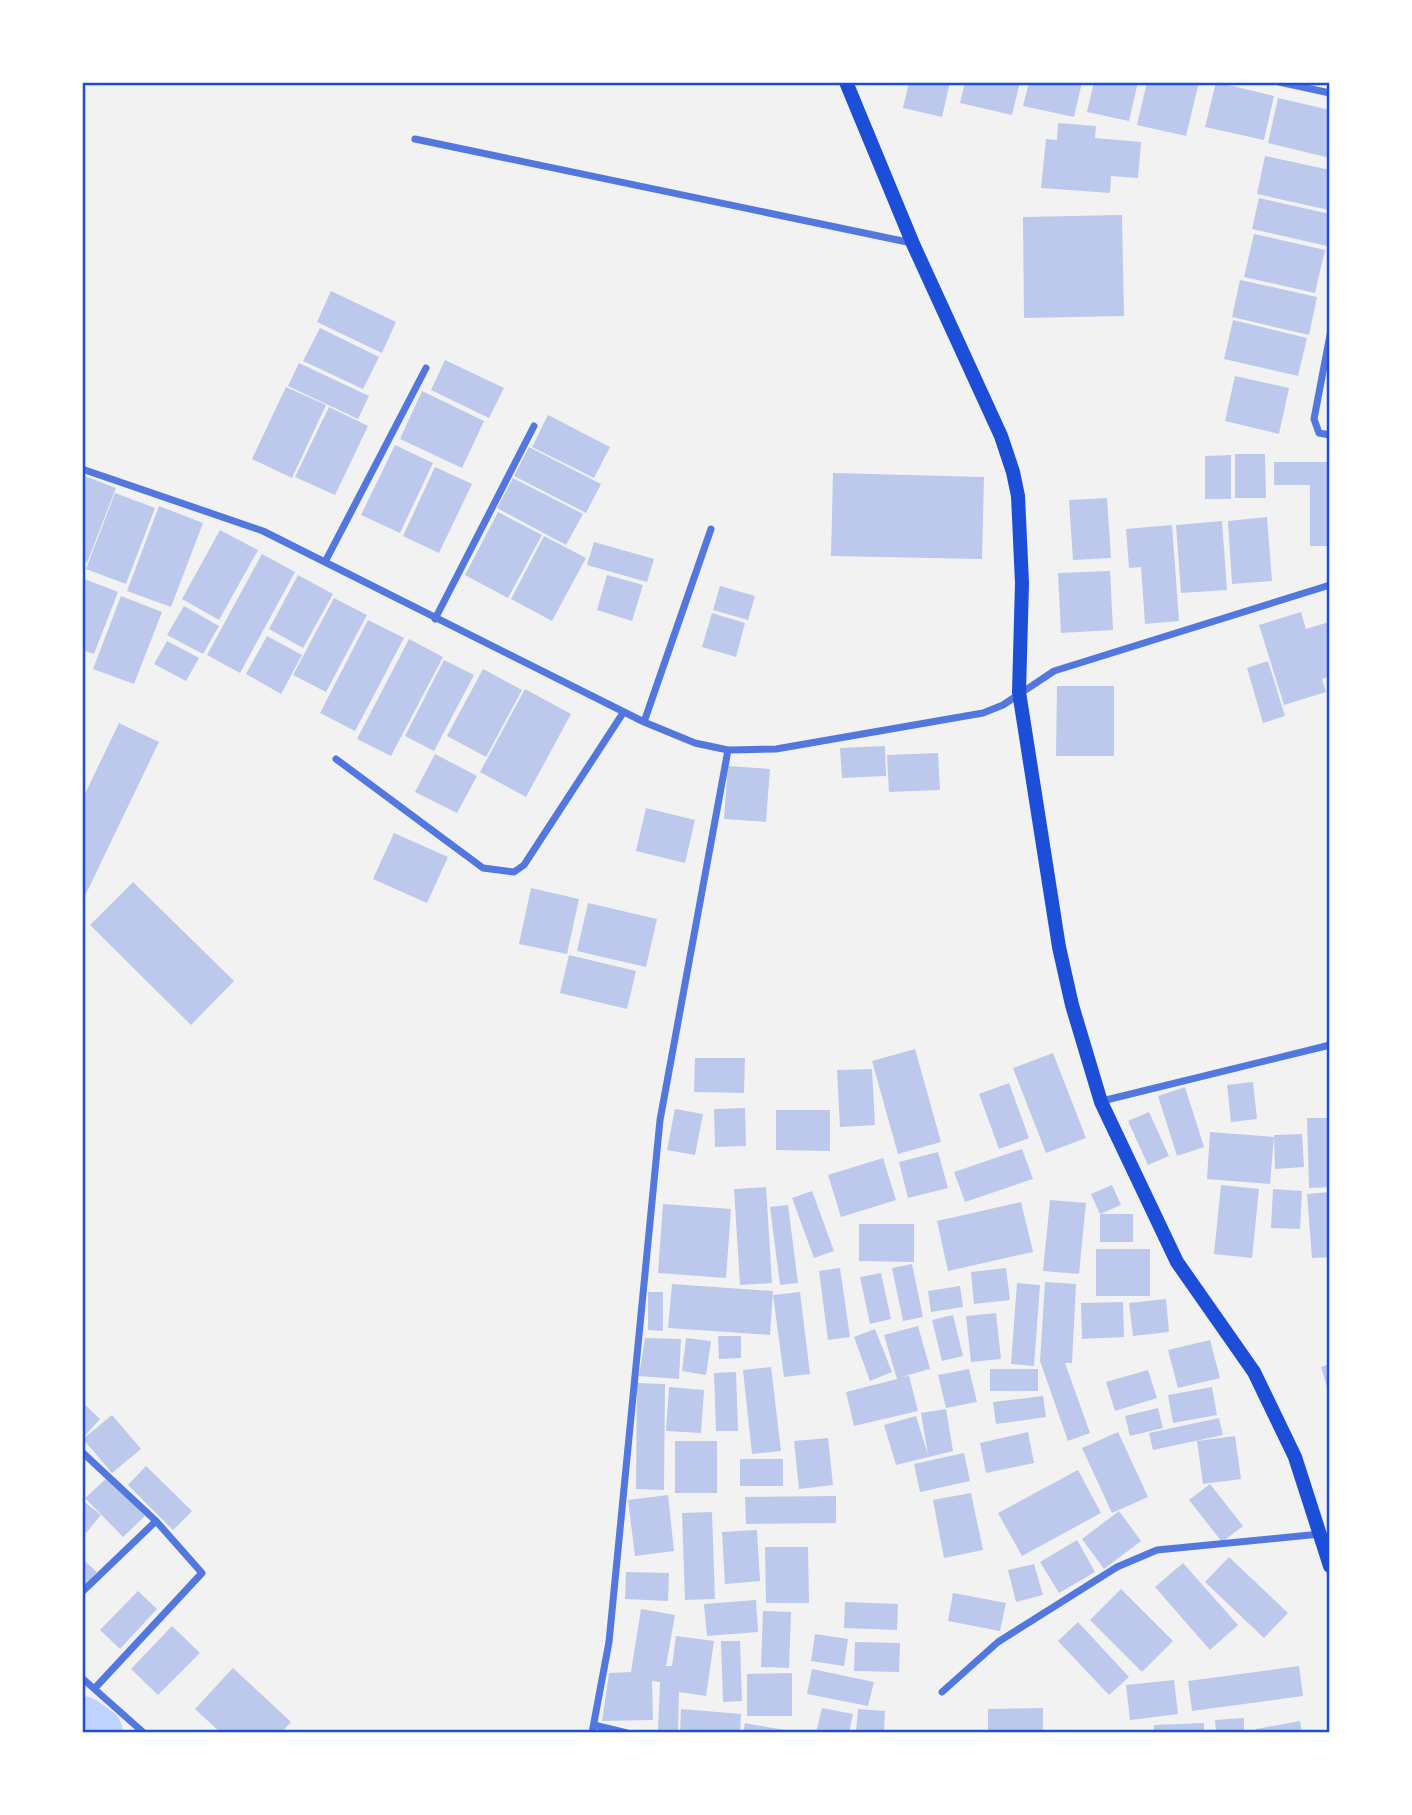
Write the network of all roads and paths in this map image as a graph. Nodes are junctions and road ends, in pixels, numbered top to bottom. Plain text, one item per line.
1 (846, 82) edge
2 (1279, 82) edge
3 (1330, 93) edge
4 (415, 139) dead end
5 (912, 244) junction
6 (1330, 335) edge
7 (426, 368) dead end
8 (534, 425) dead end
9 (1330, 436) edge
10 (82, 469) edge
11 (710, 529) dead end
12 (325, 562) junction
13 (1330, 585) edge
14 (435, 619) junction
15 (1019, 692) junction
16 (623, 713) junction
17 (643, 722) junction
18 (728, 750) junction
19 (336, 759) dead end
20 (1330, 1045) edge
21 (1101, 1102) junction
22 (82, 1452) edge
23 (156, 1521) junction
24 (1321, 1534) junction
25 (1330, 1566) edge
26 (82, 1592) edge
27 (82, 1678) edge
28 (95, 1688) junction
29 (942, 1692) dead end
30 (593, 1729) edge
31 (144, 1733) edge
32 (627, 1733) edge

1 - 5 main road
2 - 3 street
4 - 5 street
5 - 15 main road
6 - 9 street
7 - 12 street
8 - 14 street
10 - 12 street
11 - 17 street
12 - 14 street
13 - 15 street
14 - 16 street
15 - 18 street
15 - 21 main road
16 - 17 street
16 - 19 street
17 - 18 street
18 - 30 street
20 - 21 street
21 - 24 main road
22 - 23 street
23 - 26 street
23 - 28 street
24 - 25 main road
24 - 29 street
27 - 28 street
28 - 31 street
30 - 32 street

